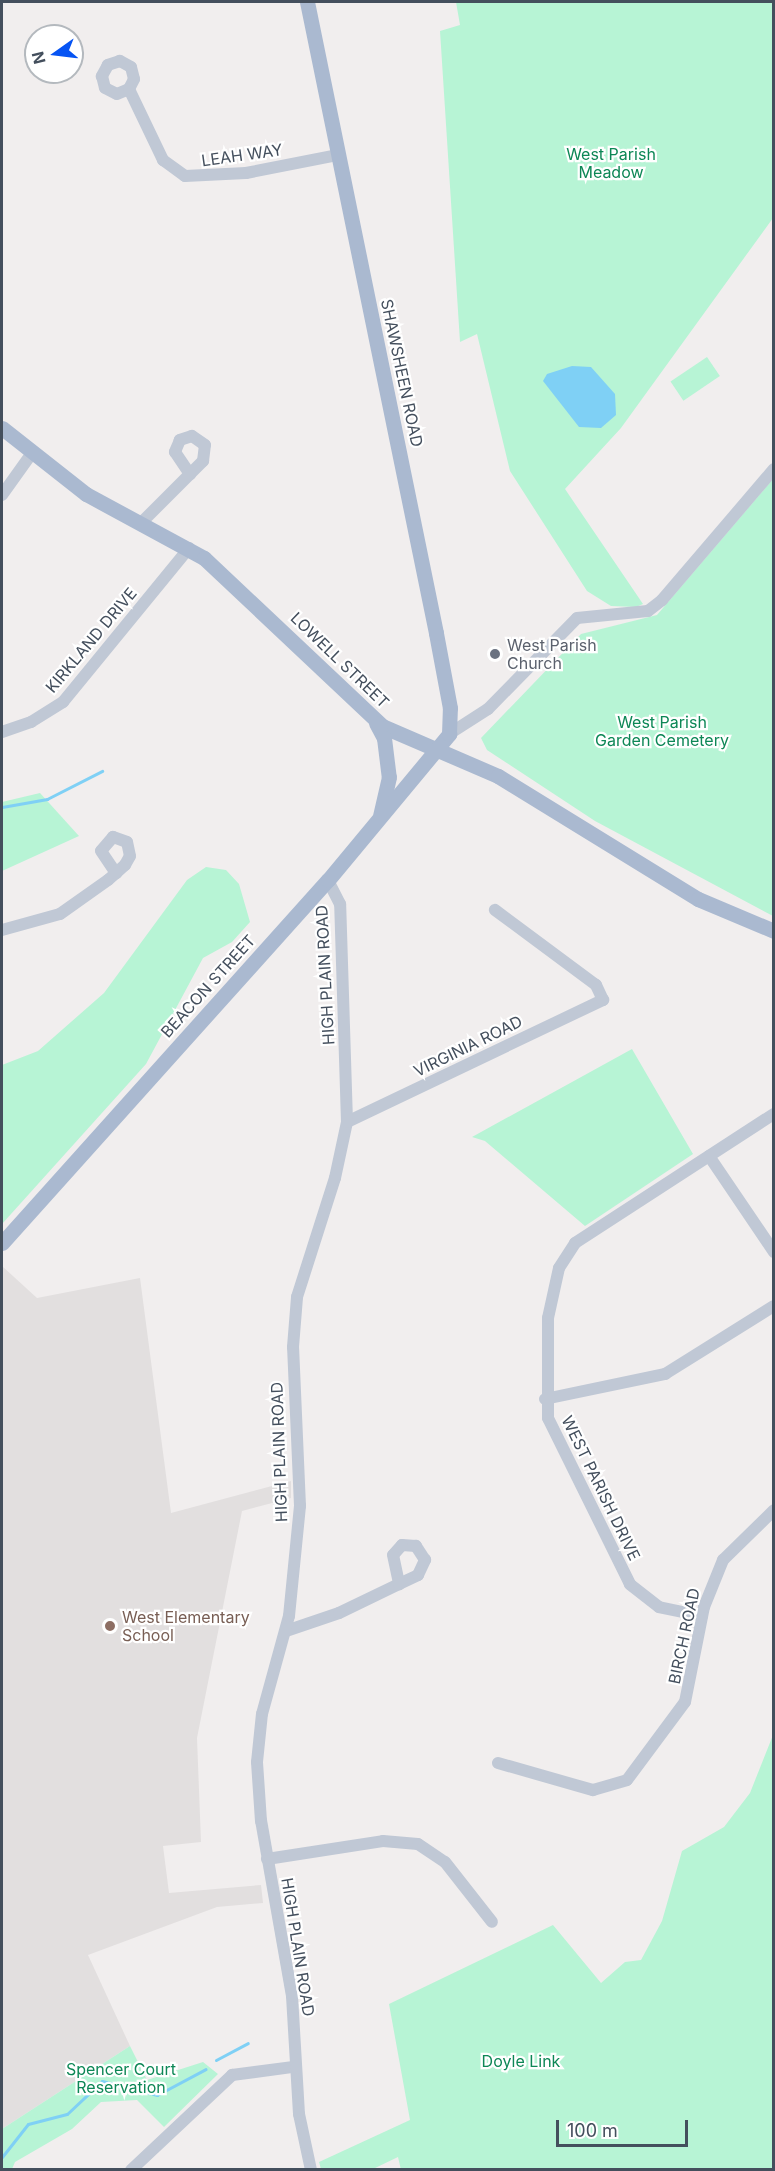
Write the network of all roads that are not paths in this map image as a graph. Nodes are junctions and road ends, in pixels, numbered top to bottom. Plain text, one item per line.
1 (307, 2) edge
2 (129, 89) dead end
3 (338, 155) junction
4 (2, 428) edge
5 (32, 453) junction
6 (774, 469) edge
7 (190, 474) dead end
8 (2, 495) edge
9 (141, 523) junction
10 (189, 548) junction
11 (370, 716) junction
12 (2, 732) edge
13 (449, 734) junction
14 (438, 750) junction
15 (378, 822) junction
16 (116, 873) dead end
17 (328, 880) junction
18 (495, 910) dead end
19 (2, 930) edge
20 (774, 931) edge
21 (774, 1114) edge
22 (346, 1122) junction
23 (710, 1156) junction
24 (2, 1243) edge
25 (774, 1252) edge
26 (774, 1306) edge
27 (545, 1399) junction
28 (774, 1510) edge
29 (399, 1584) dead end
30 (702, 1616) junction
31 (286, 1632) junction
32 (498, 1763) dead end
33 (267, 1859) junction
34 (492, 1922) dead end
35 (293, 2067) junction
36 (130, 2169) edge
37 (311, 2169) edge

1 - 3 main road, SHAWSHEEN ROAD
2 - 3 street, LEAH WAY
3 - 13 main road, SHAWSHEEN ROAD
4 - 5 main road, LOWELL STREET
5 - 8 street
5 - 9 main road, LOWELL STREET
6 - 13 street
7 - 9 street
9 - 10 main road, LOWELL STREET
10 - 11 main road, LOWELL STREET
10 - 12 street, KIRKLAND DRIVE
11 - 14 main road, LOWELL STREET
11 - 15 main road
13 - 14 main road
14 - 15 main road, BEACON STREET
14 - 20 main road, LOWELL STREET
15 - 17 main road, BEACON STREET
16 - 19 street
17 - 22 street, HIGH PLAIN ROAD
17 - 24 main road, BEACON STREET
18 - 22 street, VIRGINIA ROAD
21 - 23 street, WEST PARISH DRIVE
22 - 31 street, HIGH PLAIN ROAD
23 - 25 street
23 - 27 street, WEST PARISH DRIVE
26 - 27 street
27 - 30 street, WEST PARISH DRIVE
28 - 30 street, BIRCH ROAD
29 - 31 street
30 - 32 street, BIRCH ROAD
31 - 33 street, HIGH PLAIN ROAD
33 - 34 street
33 - 35 street, HIGH PLAIN ROAD
35 - 36 street
35 - 37 street, HIGH PLAIN ROAD

